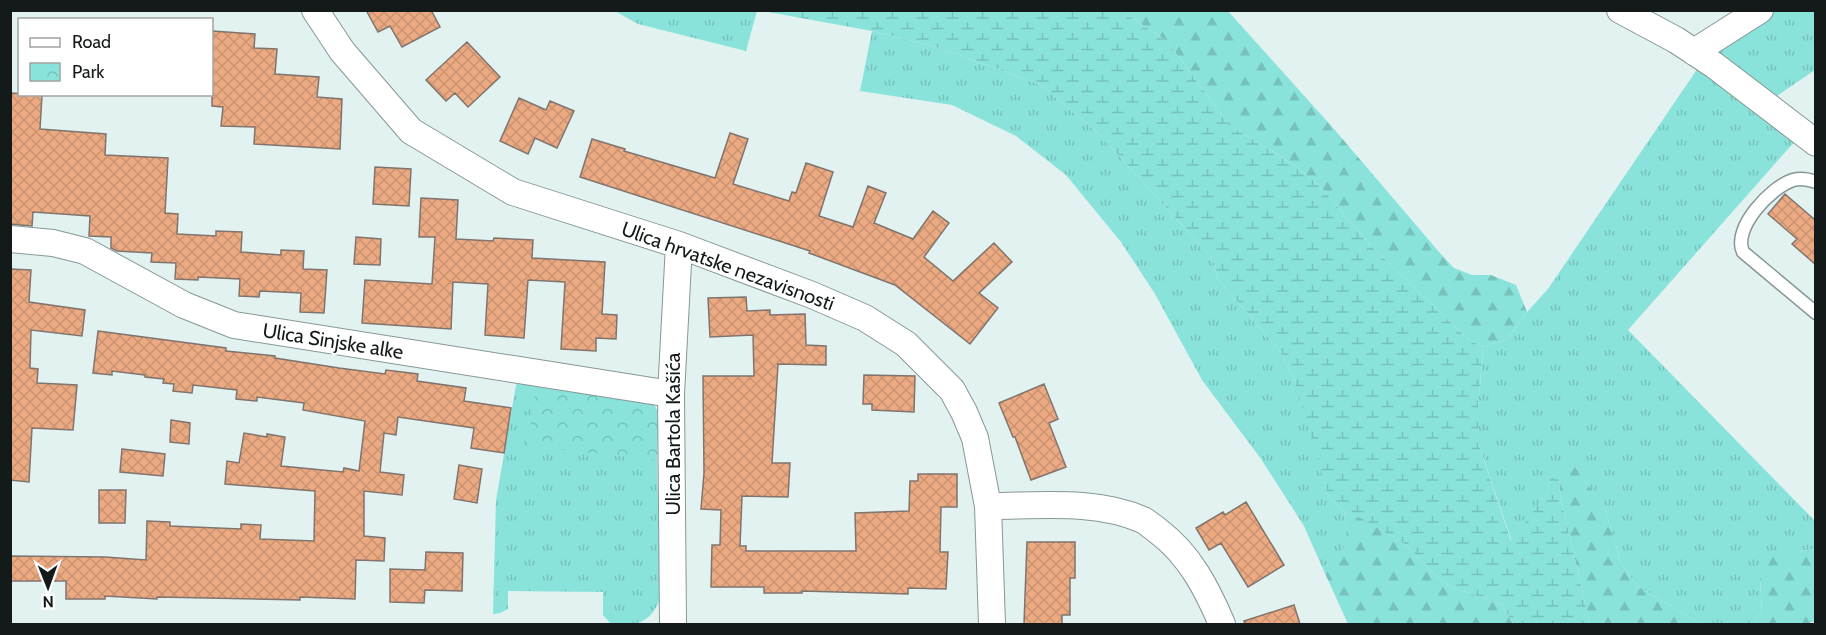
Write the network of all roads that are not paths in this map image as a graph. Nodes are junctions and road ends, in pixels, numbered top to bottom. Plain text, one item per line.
1 (315, 10) edge
2 (1620, 10) edge
3 (1760, 10) edge
4 (1694, 52) junction
5 (1815, 143) edge
6 (1815, 182) edge
7 (10, 239) edge
8 (679, 244) junction
9 (1815, 313) edge
10 (671, 394) junction
11 (988, 506) junction
12 (673, 624) edge
13 (992, 624) edge
14 (1222, 624) edge

1 - 8 street, Ulica hrvatske nezavisnosti
2 - 4 street
3 - 4 street
4 - 5 street
6 - 9 lane
7 - 10 street, Ulica Sinjske alke
8 - 10 street, Ulica Bartola Kašića
8 - 11 street, Ulica hrvatske nezavisnosti
10 - 12 street, Ulica Bartola Kašića
11 - 13 street, Ulica hrvatske nezavisnosti
11 - 14 street

